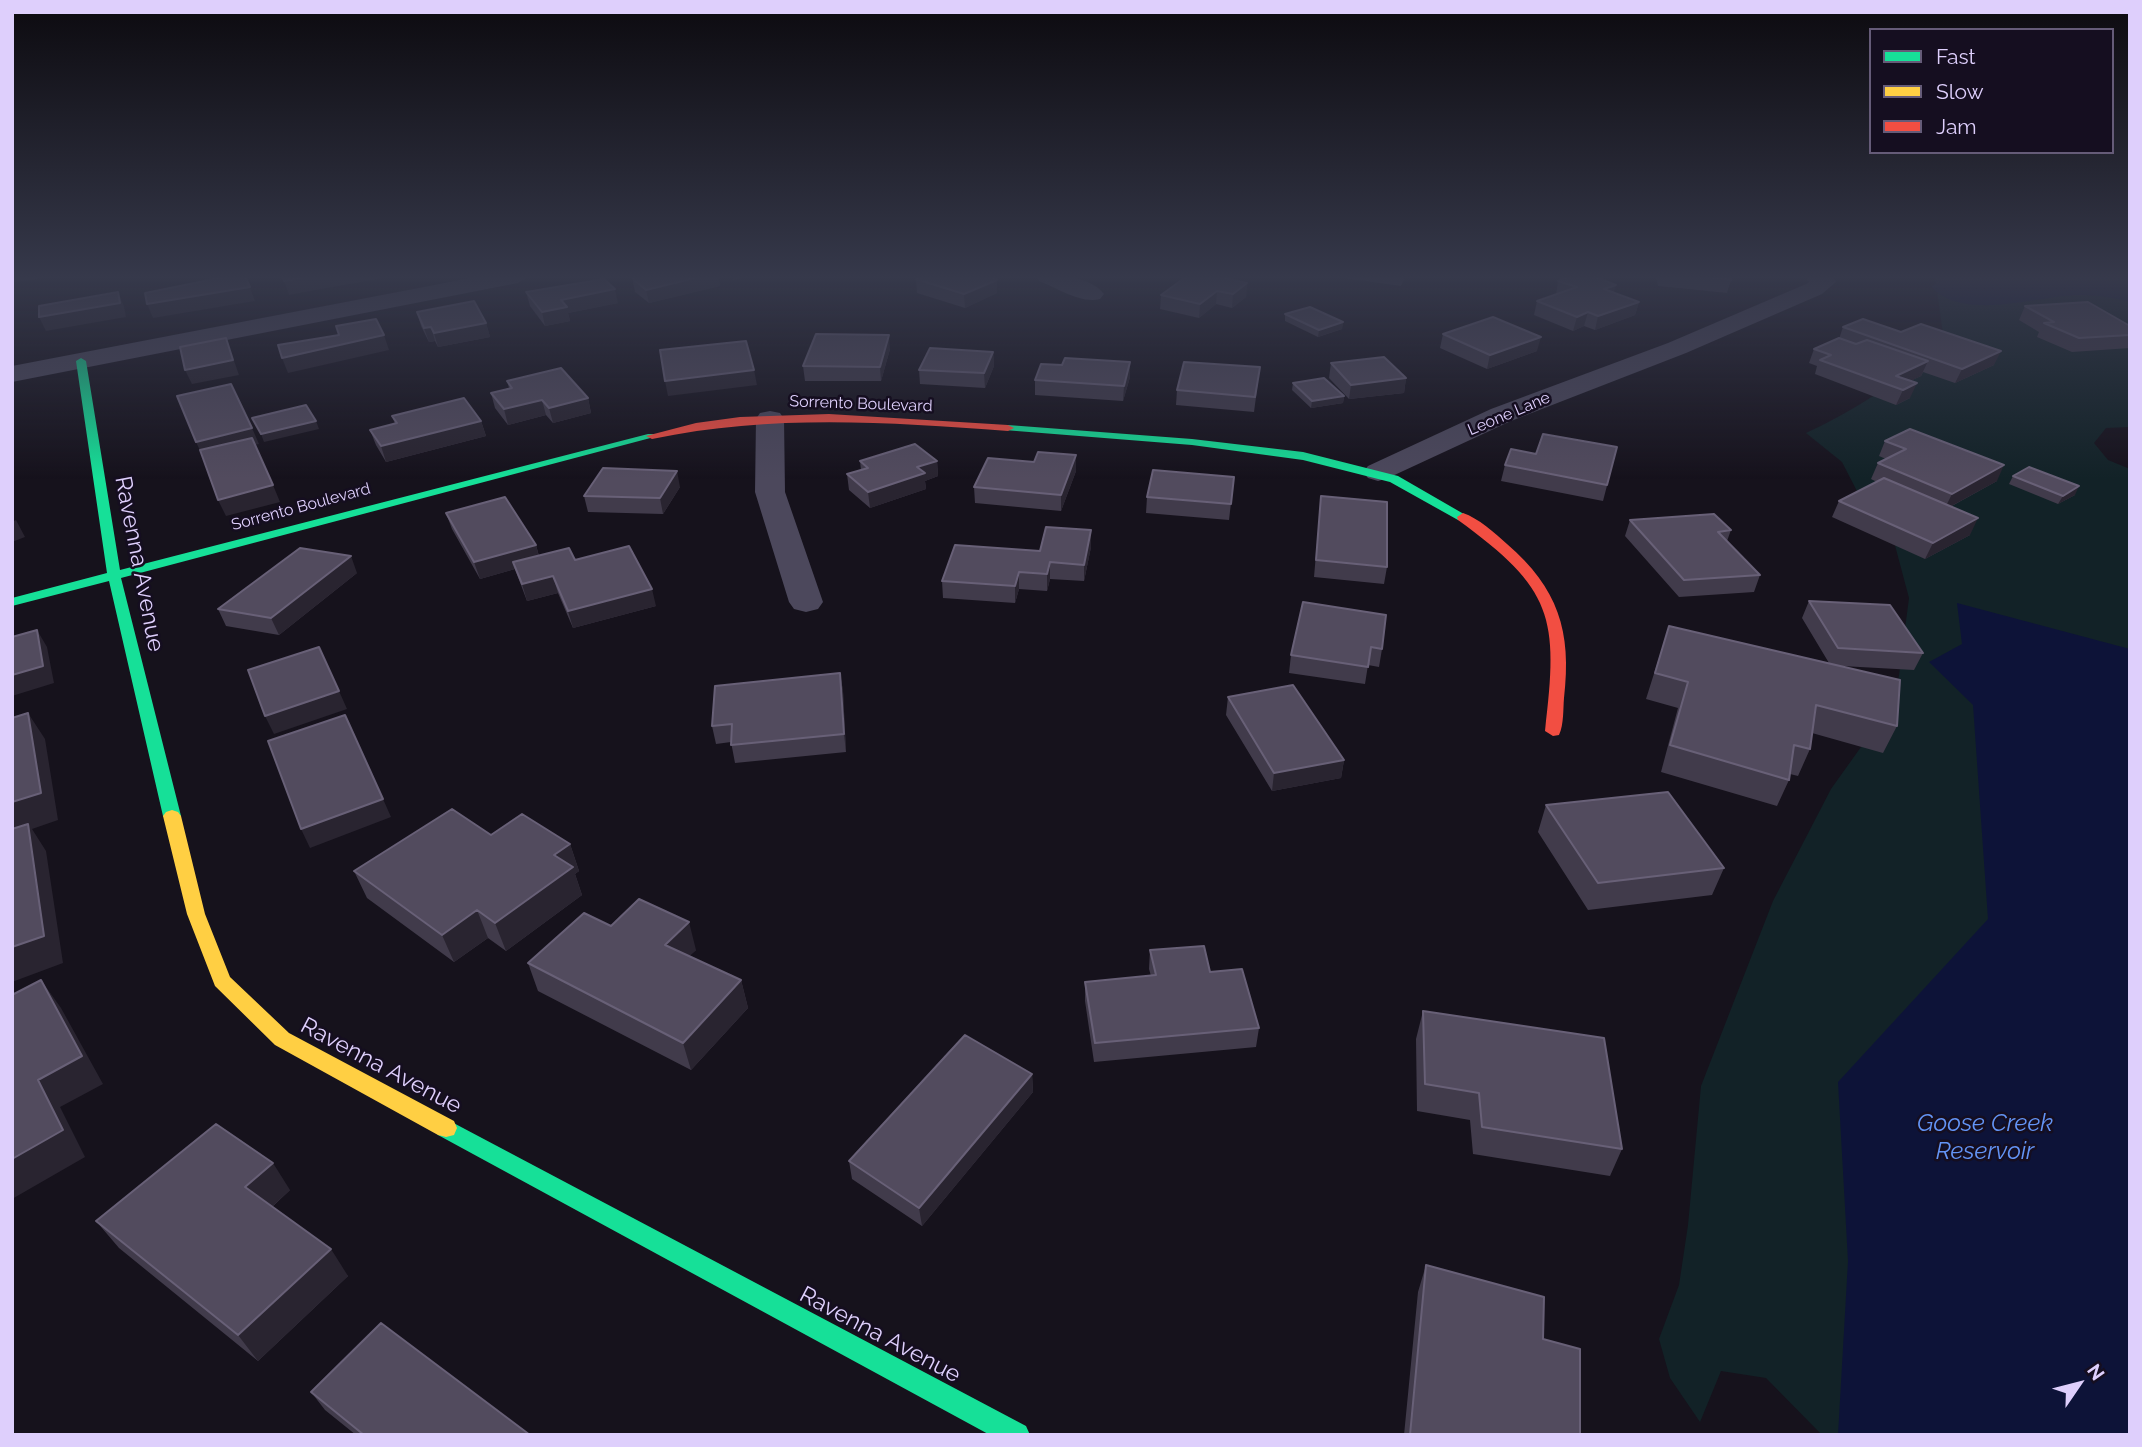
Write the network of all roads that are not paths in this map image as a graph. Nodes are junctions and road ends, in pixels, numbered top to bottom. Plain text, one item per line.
1 (171, 344) edge
2 (1687, 344) edge
3 (81, 361) junction
4 (12, 374) edge
5 (770, 419) junction
6 (1378, 472) junction
7 (114, 575) junction
8 (12, 602) edge
9 (806, 602) dead end
10 (1553, 730) dead end
11 (1017, 1435) edge

1 - 3 street
2 - 6 street, Leone Lane
3 - 4 street
3 - 7 street, Ravenna Avenue
5 - 6 street, Sorrento Boulevard
5 - 7 street, Sorrento Boulevard
5 - 9 street
6 - 10 street, Sorrento Boulevard
7 - 8 street, Sorrento Boulevard
7 - 11 street, Ravenna Avenue

